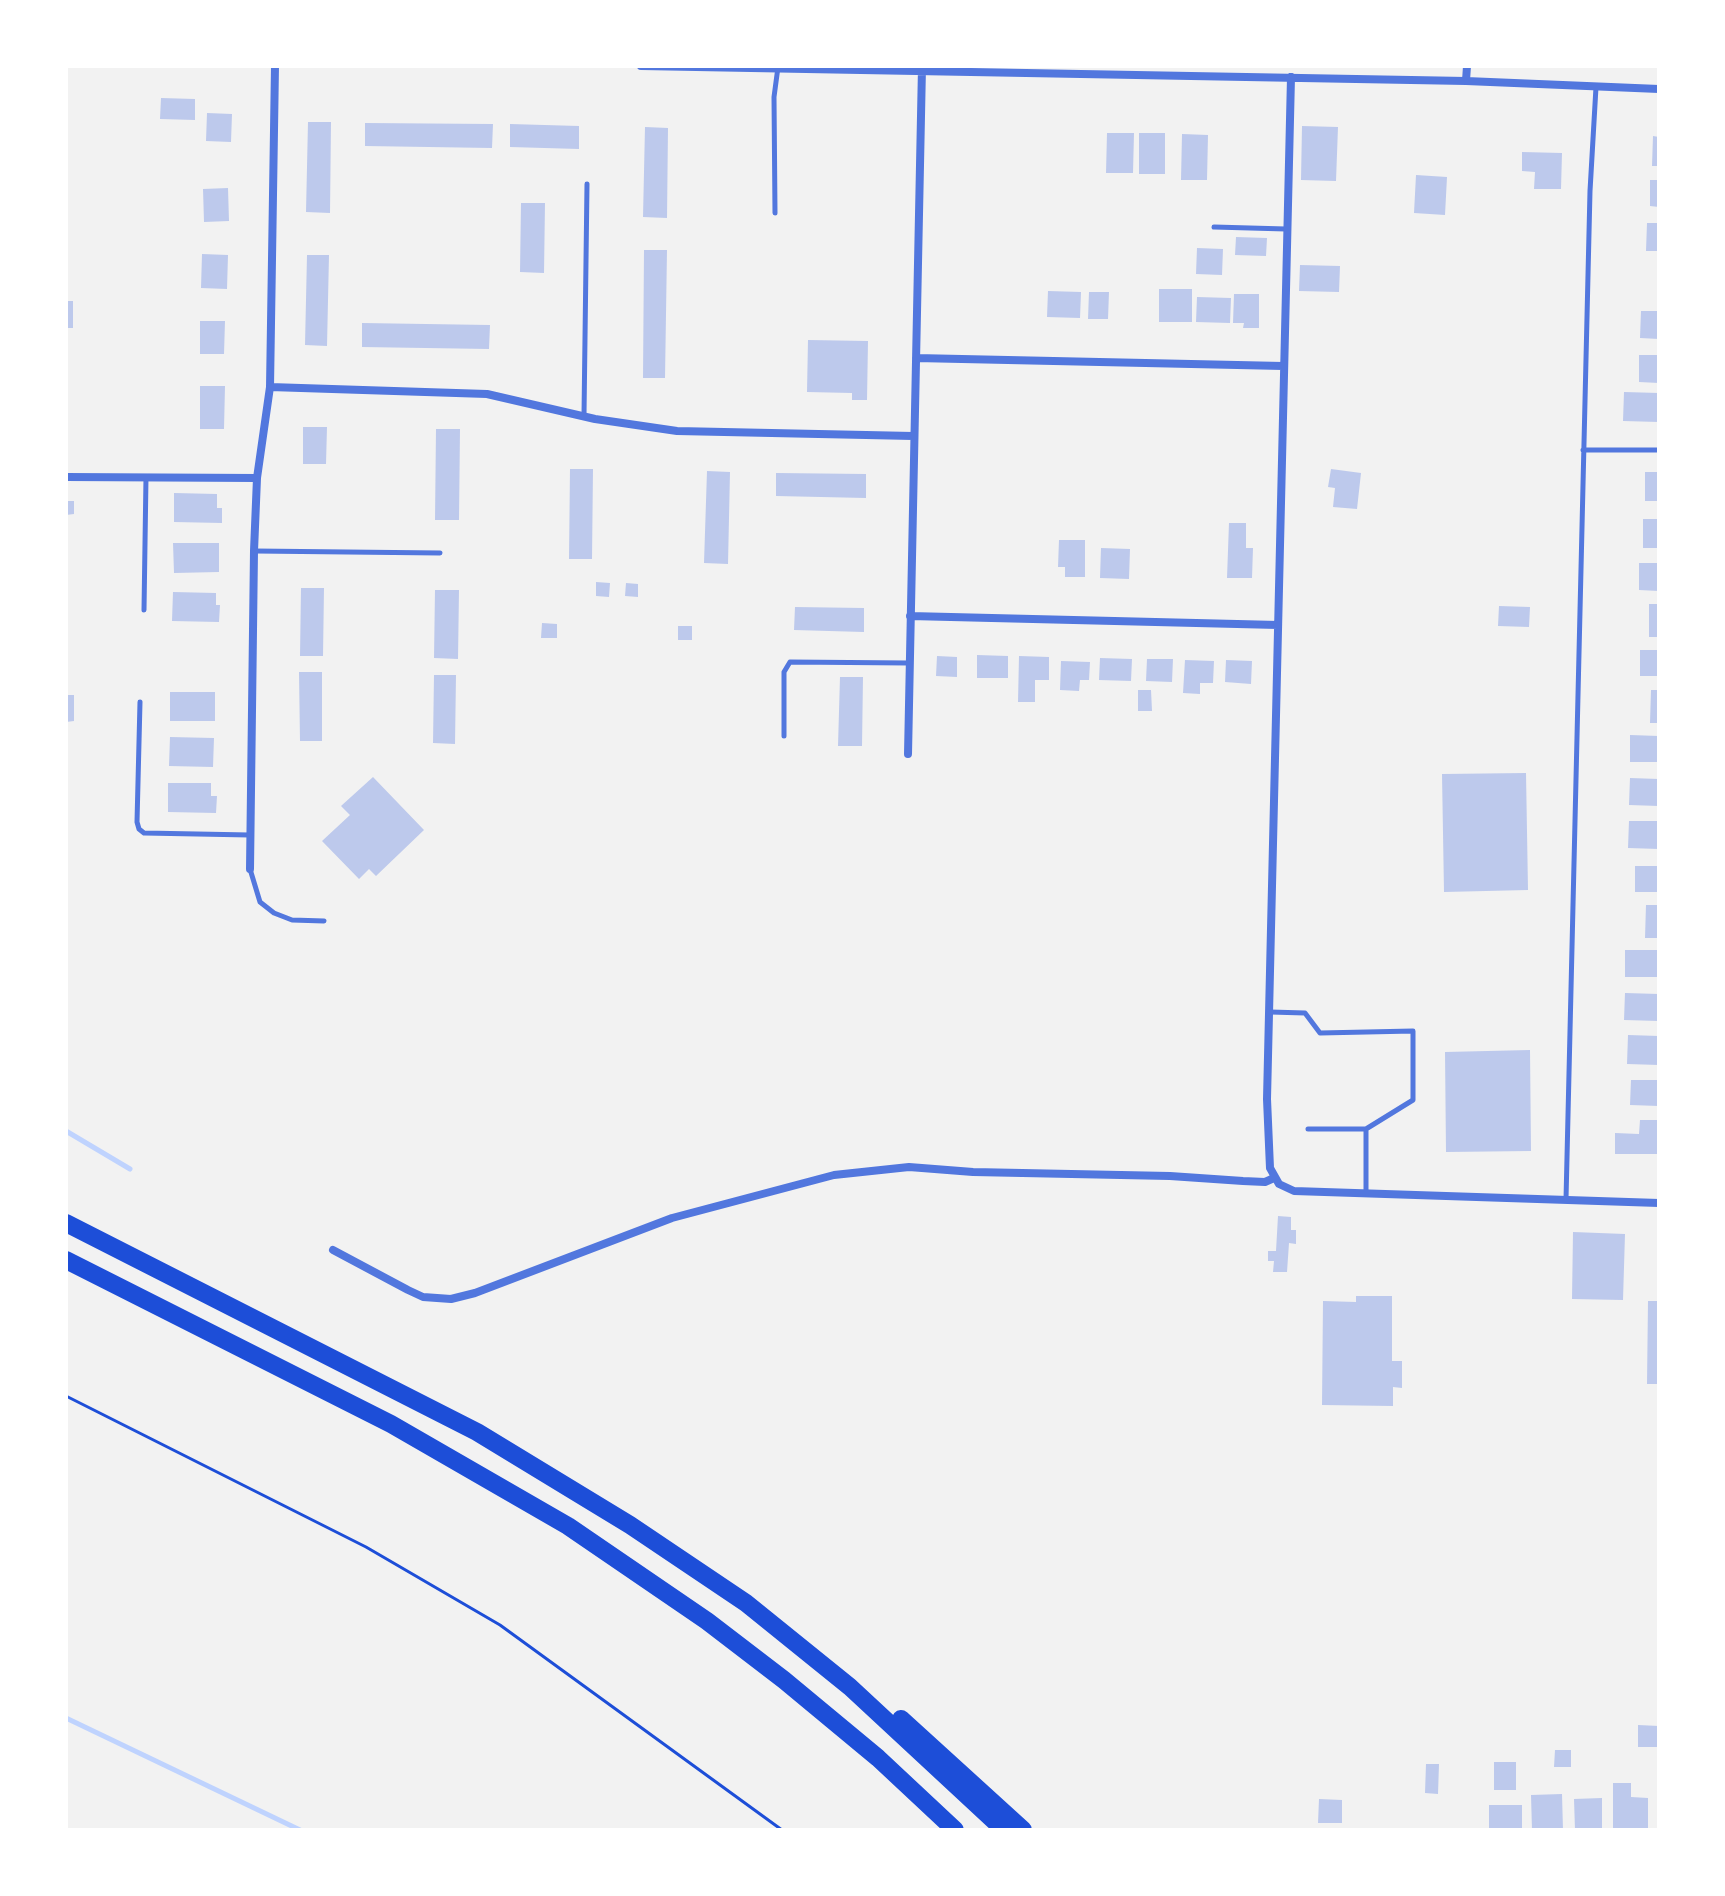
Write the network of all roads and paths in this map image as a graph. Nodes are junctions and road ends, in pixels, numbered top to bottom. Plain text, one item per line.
1 (275, 66) edge
2 (641, 66) edge
3 (1467, 66) edge
4 (778, 67) edge
5 (922, 69) edge
6 (1291, 77) junction
7 (1466, 81) junction
8 (1596, 87) junction
9 (1659, 89) edge
10 (587, 184) dead end
11 (775, 213) dead end
12 (1214, 227) dead end
13 (1286, 229) junction
14 (916, 358) junction
15 (1283, 366) junction
16 (270, 387) junction
17 (584, 416) junction
18 (913, 436) junction
19 (1583, 450) junction
20 (1659, 450) edge
21 (66, 477) edge
22 (146, 477) junction
23 (257, 478) junction
24 (254, 551) junction
25 (440, 553) dead end
26 (144, 610) dead end
27 (910, 616) junction
28 (1278, 625) junction
29 (908, 663) junction
30 (140, 702) dead end
31 (784, 736) dead end
32 (908, 754) dead end
33 (250, 835) junction
34 (250, 869) joint
35 (324, 921) dead end
36 (1270, 1012) junction
37 (1308, 1129) dead end
38 (1366, 1129) junction
39 (1274, 1178) junction
40 (1366, 1194) junction
41 (1566, 1199) junction
42 (1659, 1203) edge
43 (66, 1223) edge
44 (333, 1250) dead end
45 (66, 1260) edge
46 (66, 1396) edge
47 (850, 1687) junction
48 (782, 1830) edge
49 (955, 1830) edge
50 (1004, 1830) edge
51 (1023, 1830) edge

1 - 16 street
2 - 4 street
3 - 7 street
4 - 5 street
4 - 11 lane
5 - 6 street
5 - 14 street
6 - 7 street
6 - 13 street
7 - 8 street
8 - 9 street
8 - 19 lane
10 - 17 lane
12 - 13 lane
13 - 15 street
14 - 15 street
14 - 18 street
15 - 28 street
16 - 17 street
16 - 23 street
17 - 18 street
18 - 27 street
19 - 20 lane
19 - 41 lane
21 - 22 street
22 - 23 street
22 - 26 lane
23 - 24 street
24 - 25 lane
24 - 33 street
27 - 28 street
27 - 29 street
28 - 36 street
29 - 31 lane
29 - 32 street
30 - 33 lane
33 - 34 street
34 - 35 lane
36 - 38 lane
36 - 39 street
37 - 38 lane
38 - 40 lane
39 - 40 street
39 - 44 street
40 - 41 street
41 - 42 street
43 - 47 highway
45 - 49 highway
46 - 48 path
47 - 50 highway
47 - 51 highway

